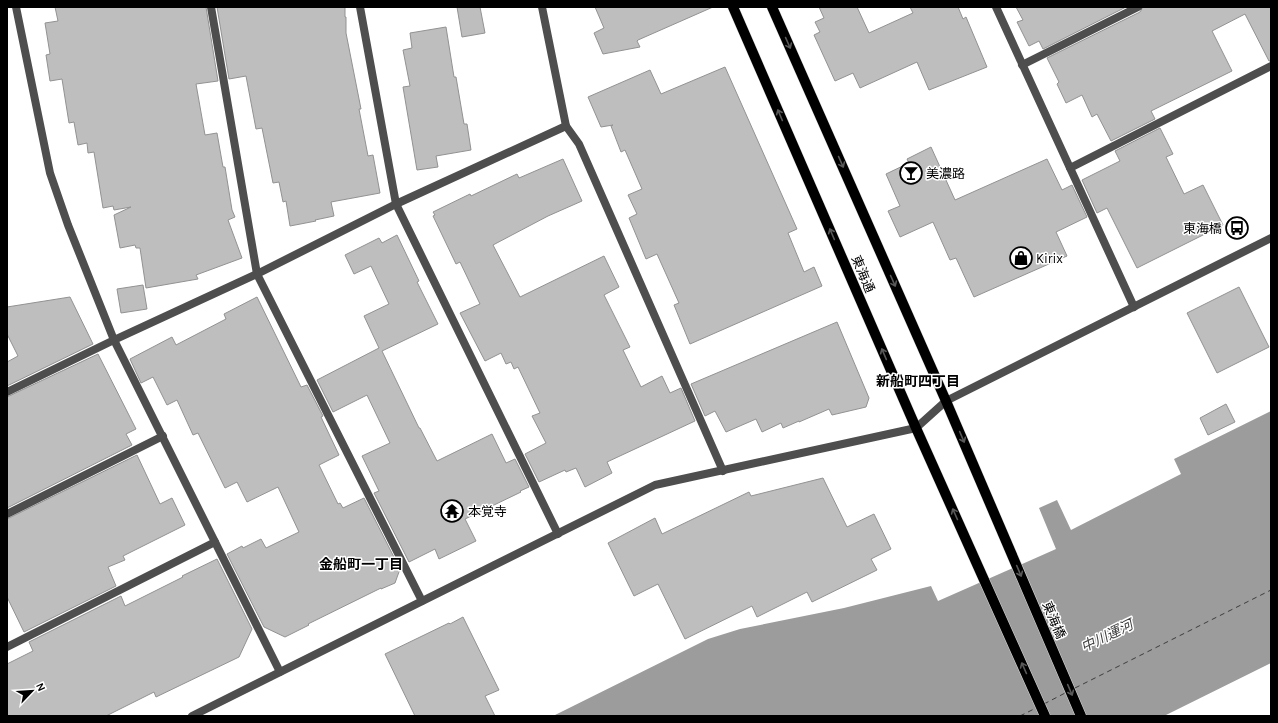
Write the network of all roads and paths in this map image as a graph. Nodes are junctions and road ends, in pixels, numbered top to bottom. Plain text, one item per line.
1 (16, 7) edge
2 (211, 7) edge
3 (360, 7) edge
4 (542, 7) edge
5 (733, 7) edge
6 (996, 7) edge
7 (1138, 7) edge
8 (776, 8) edge
9 (1022, 65) junction
10 (1271, 66) edge
11 (566, 126) junction
12 (1070, 168) junction
13 (396, 204) junction
14 (1271, 238) edge
15 (257, 274) junction
16 (1134, 307) junction
17 (114, 340) junction
18 (7, 392) edge
19 (946, 401) junction
20 (916, 428) junction
21 (163, 436) junction
22 (723, 471) junction
23 (7, 514) edge
24 (558, 534) junction
25 (215, 542) junction
26 (422, 602) junction
27 (7, 647) edge
28 (280, 672) junction
29 (192, 716) edge
30 (1045, 716) edge
31 (1081, 716) edge

1 - 17 street
2 - 15 street
3 - 13 street
4 - 11 street
20 -> 5 main road, 東海通
6 - 9 street
7 - 9 street
8 -> 19 main road, 東海橋
9 - 12 street
10 - 12 street
11 - 13 street
11 - 22 street
12 - 16 street
13 - 15 street
13 - 24 street
14 - 16 street
15 - 17 street
15 - 26 street
16 - 19 street
17 - 18 street
17 - 21 street
19 - 20 street
19 -> 31 main road, 東海橋
20 - 22 street
30 -> 20 main road, 東海通
21 - 23 street
21 - 25 street
22 - 24 street
24 - 26 street
25 - 27 street
25 - 28 street
26 - 28 street
28 - 29 street

